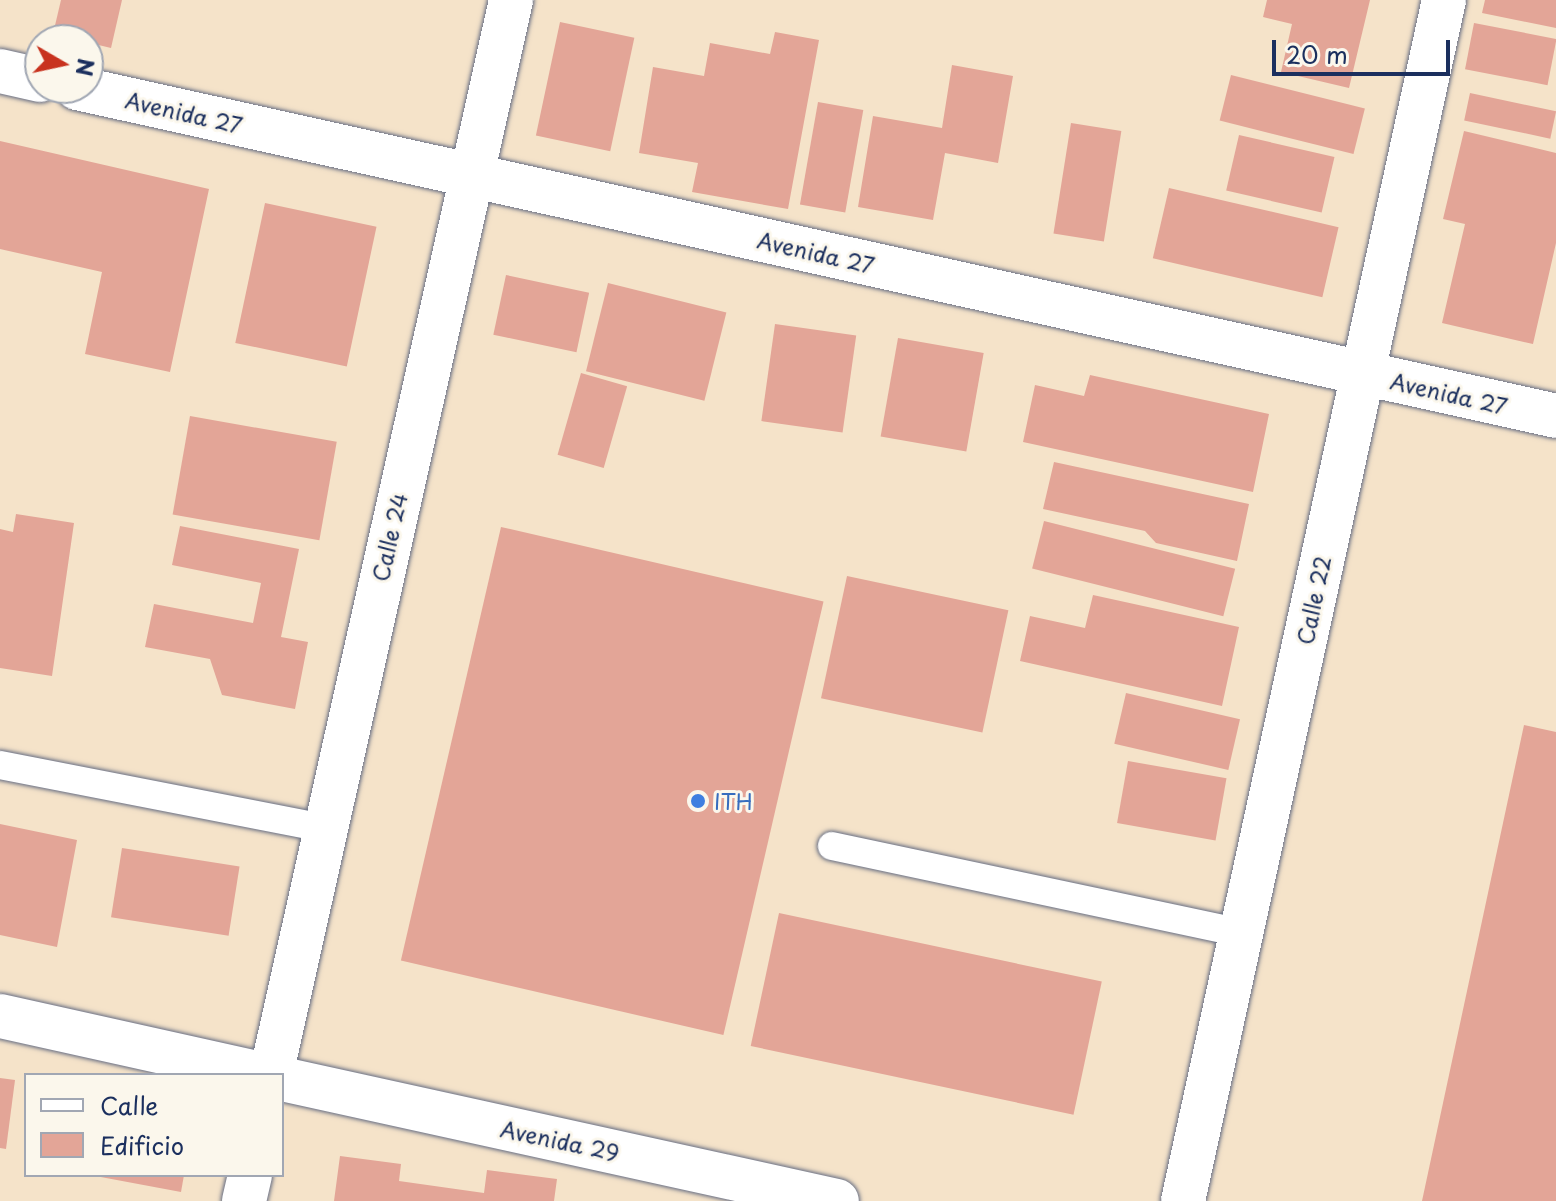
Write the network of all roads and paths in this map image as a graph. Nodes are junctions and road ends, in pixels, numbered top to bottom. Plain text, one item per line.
1 (511, 0) edge
2 (1444, 0) edge
3 (0, 71) edge
4 (24, 76) edge
5 (104, 94) edge
6 (470, 175) junction
7 (1362, 373) junction
8 (1556, 416) edge
9 (0, 765) edge
10 (324, 828) junction
11 (832, 846) dead end
12 (1241, 933) junction
13 (0, 1016) edge
14 (259, 1073) edge
15 (268, 1073) edge
16 (284, 1079) edge
17 (250, 1177) edge
18 (244, 1201) edge
19 (837, 1201) edge
20 (1183, 1201) edge

1 - 6 street, Calle 24
2 - 7 street, Calle 22
3 - 4 street
5 - 6 street, Avenida 27
6 - 7 street, Avenida 27
6 - 10 street, Calle 24
7 - 8 street, Avenida 27
7 - 12 street, Calle 22
9 - 10 lane
10 - 15 street, Calle 24
11 - 12 lane
12 - 20 street, Calle 22
13 - 14 street
16 - 19 street, Avenida 29
17 - 18 street

